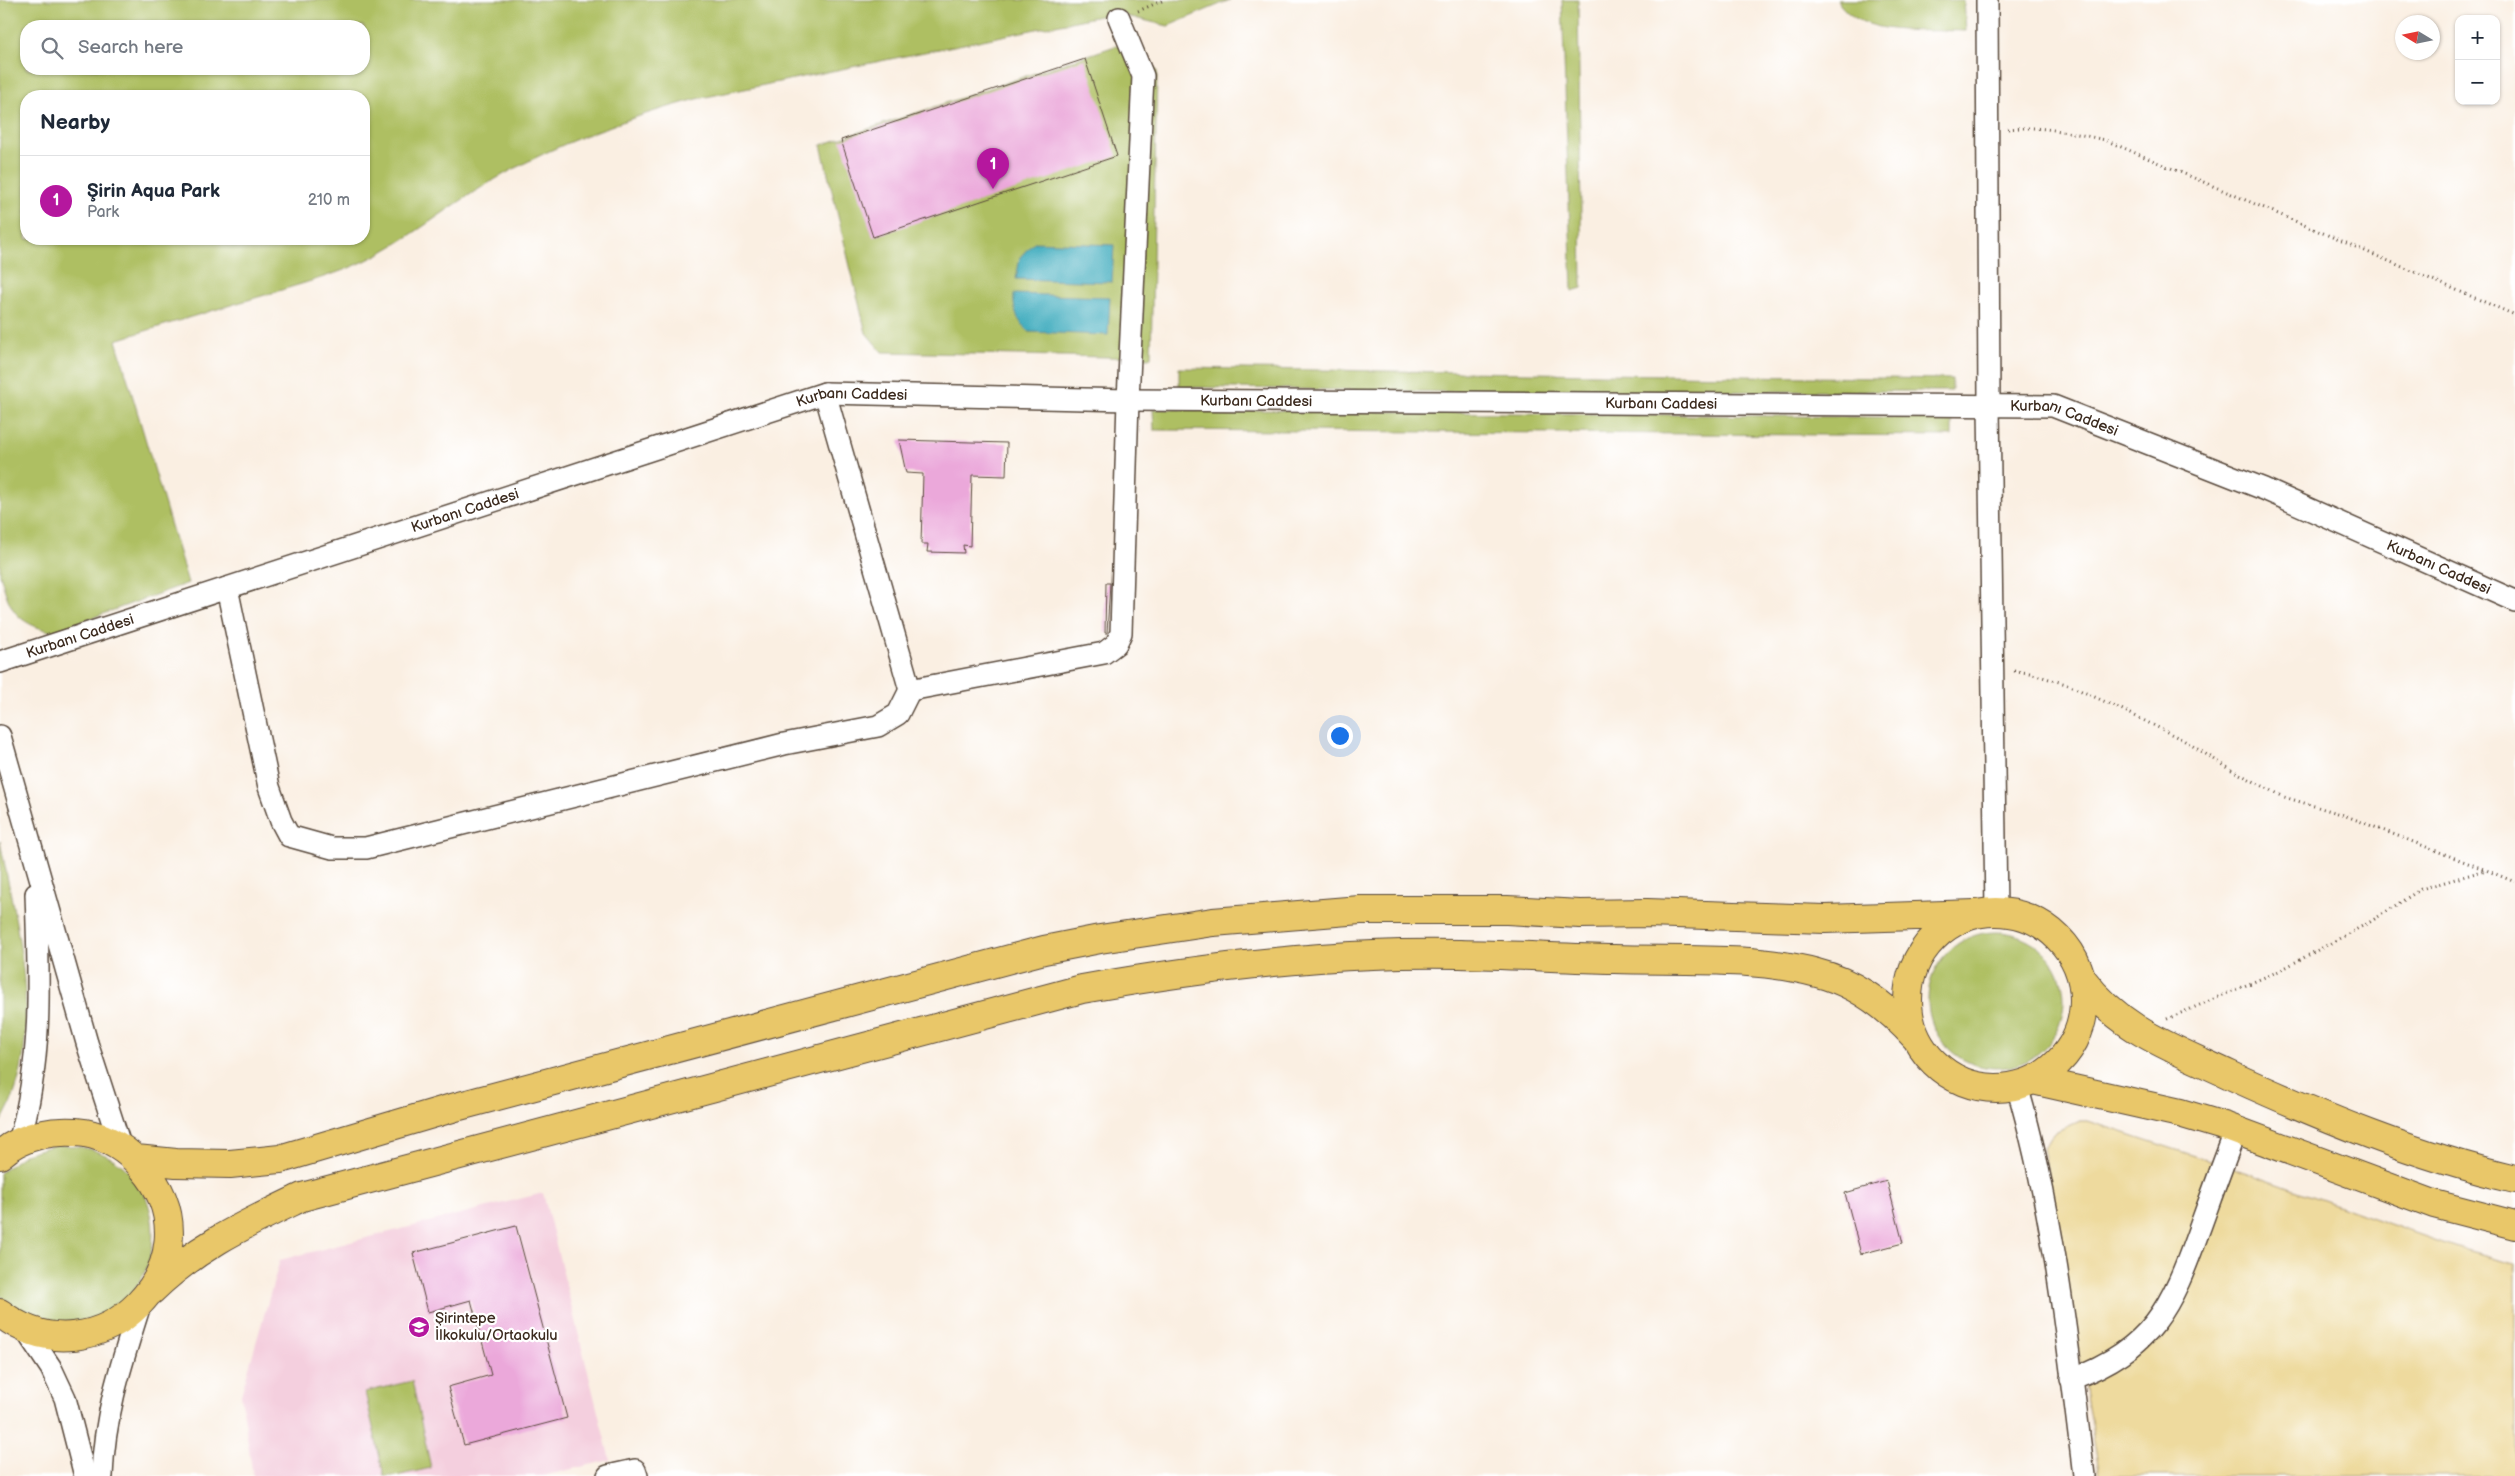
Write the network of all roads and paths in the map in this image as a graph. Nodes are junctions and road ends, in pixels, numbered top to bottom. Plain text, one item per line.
1 (1164, 0) edge
2 (1987, 0) edge
3 (1119, 18) joint
4 (1988, 131) junction
5 (2515, 315) edge
6 (825, 393) junction
7 (1128, 400) junction
8 (1989, 406) junction
9 (227, 588) junction
10 (2515, 602) edge
11 (0, 662) edge
12 (1993, 669) junction
13 (910, 690) junction
14 (0, 736) edge
15 (35, 862) junction
16 (2486, 870) junction
17 (2515, 882) edge
18 (1986, 913) junction
19 (2082, 979) junction
20 (2136, 1030) junction
21 (1916, 1038) junction
22 (2025, 1083) junction
23 (2236, 1130) junction
24 (10, 1149) edge
25 (129, 1154) junction
26 (2515, 1179) edge
27 (2515, 1225) edge
28 (145, 1298) junction
29 (8, 1320) edge
30 (2071, 1379) junction
31 (85, 1476) edge
32 (102, 1476) edge
33 (608, 1476) edge
34 (637, 1476) edge
35 (2084, 1476) edge

1 - 3 path
2 - 4 street
3 - 7 street
4 - 5 path
4 - 8 street
6 - 7 street, Kurbanı Caddesi
6 - 9 street, Kurbanı Caddesi
6 - 13 street
7 - 8 street, Kurbanı Caddesi
7 - 13 street
8 - 10 street, Kurbanı Caddesi
8 - 12 street
9 - 11 street, Kurbanı Caddesi
9 - 13 street
12 - 16 path
12 - 18 street
14 - 15 street
15 - 24 street
15 - 25 street
16 - 17 path
16 - 20 path
18 - 19 highway
18 - 21 highway
18 - 25 highway
19 - 20 highway
19 - 22 highway
20 - 26 highway
21 - 22 highway
21 - 28 highway
22 - 23 highway
22 - 30 street
23 - 27 highway
23 - 30 street
24 - 25 highway
25 - 28 highway
28 - 29 highway
28 - 32 street
29 - 31 street
30 - 35 street
33 - 34 street

